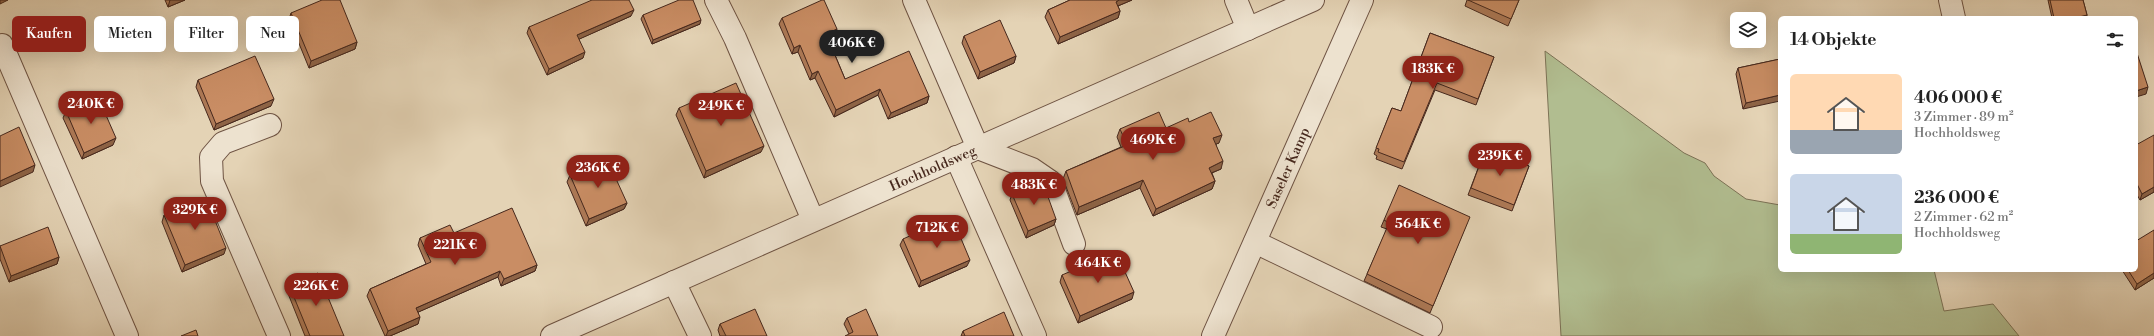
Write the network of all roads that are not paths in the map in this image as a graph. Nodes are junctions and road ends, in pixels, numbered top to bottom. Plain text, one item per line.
1 (716, 0) edge
2 (914, 0) edge
3 (1236, 0) edge
4 (1313, 0) edge
5 (1362, 0) edge
6 (1950, 0) edge
7 (1954, 16) edge
8 (1248, 29) junction
9 (2, 45) dead end
10 (270, 125) dead end
11 (978, 148) junction
12 (956, 157) junction
13 (813, 220) junction
14 (1255, 242) junction
15 (1074, 244) dead end
16 (674, 282) junction
17 (1431, 327) dead end
18 (127, 336) edge
19 (279, 336) edge
20 (552, 336) edge
21 (700, 336) edge
22 (1035, 336) edge
23 (1213, 336) edge

1 - 13 street
2 - 11 street
3 - 8 street
4 - 8 street, Hochholdsweg
5 - 14 street, Saseler Kamp
6 - 7 street
8 - 11 street, Hochholdsweg
9 - 18 street
10 - 19 street
11 - 12 street, Hochholdsweg
11 - 15 street
12 - 13 street, Hochholdsweg
12 - 22 street
13 - 16 street, Hochholdsweg
14 - 17 street
14 - 23 street, Saseler Kamp
16 - 20 street, Hochholdsweg
16 - 21 street

